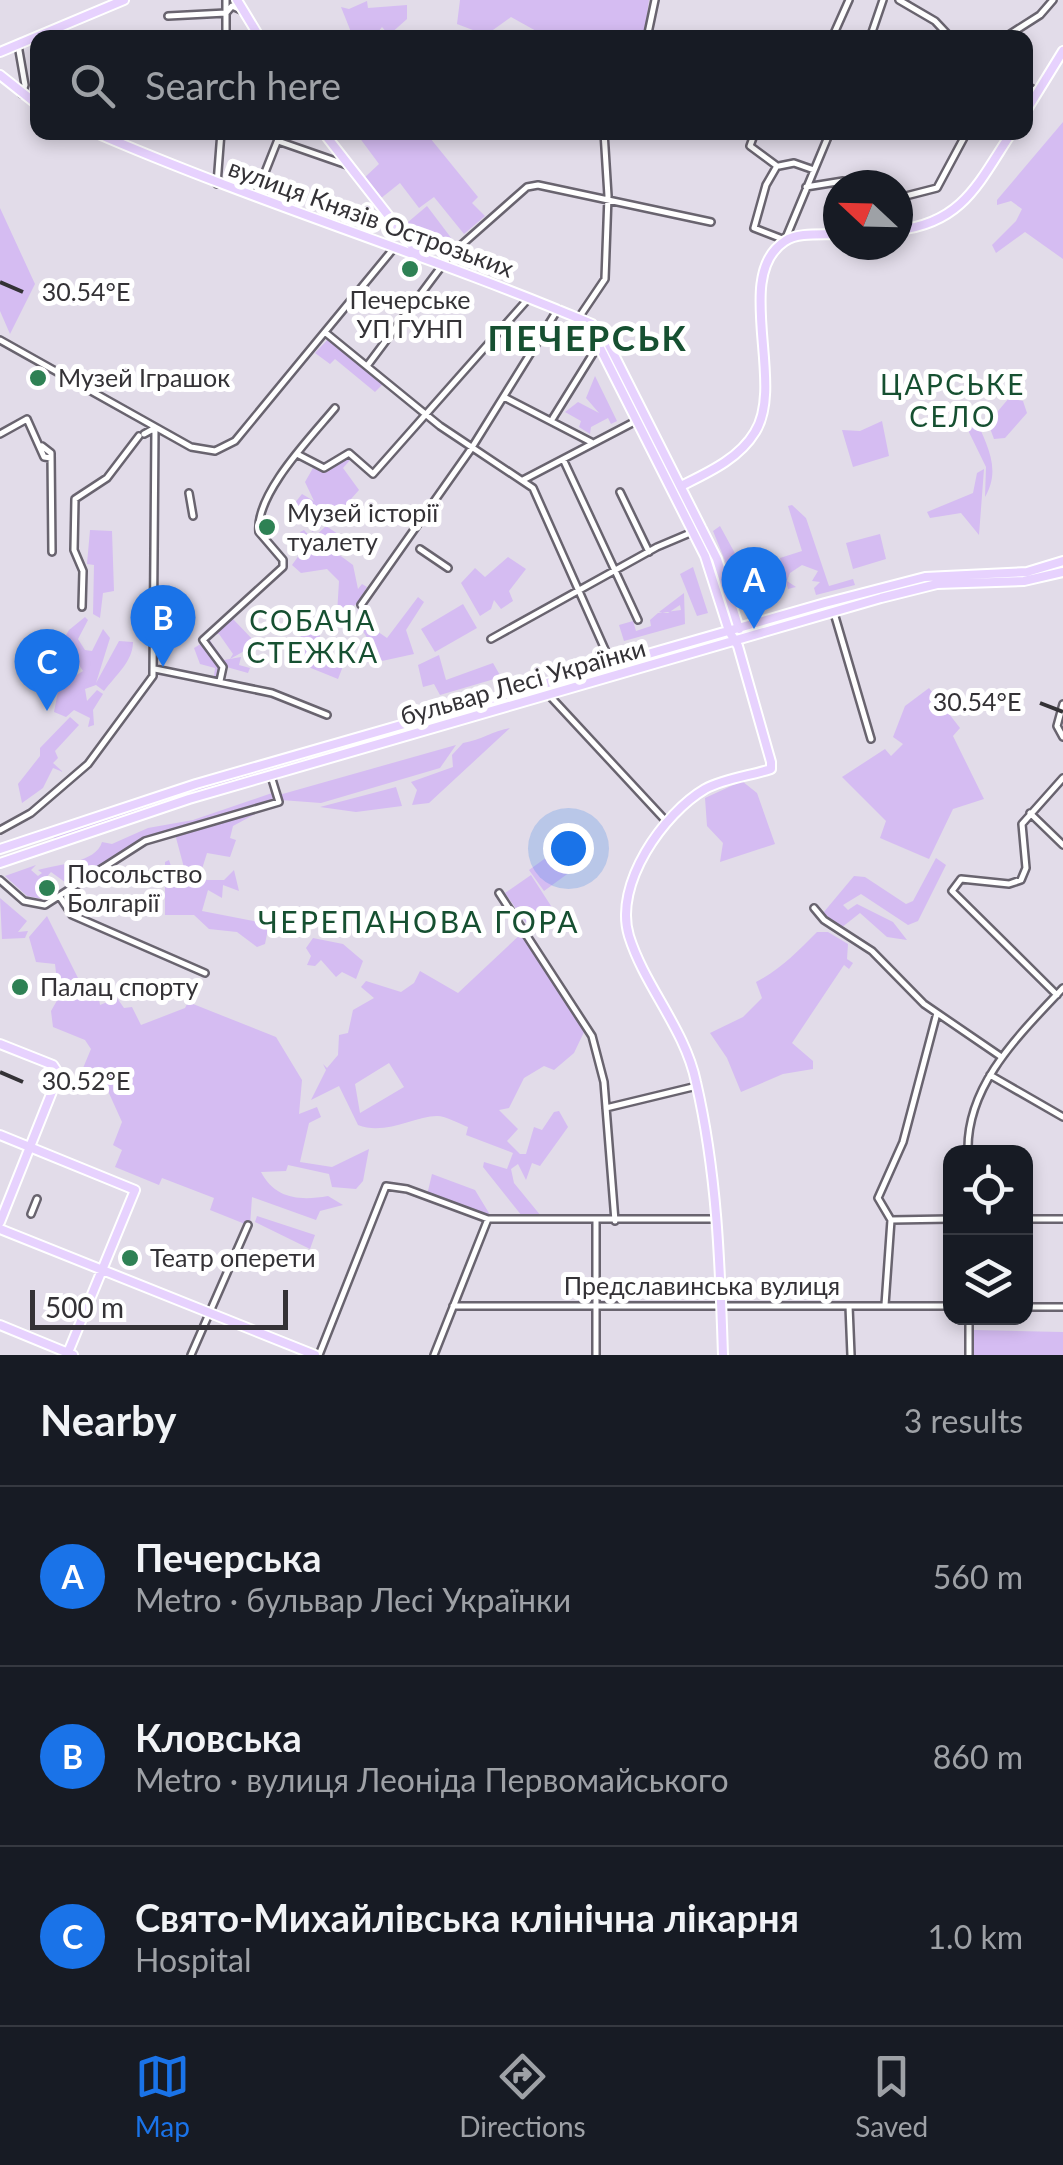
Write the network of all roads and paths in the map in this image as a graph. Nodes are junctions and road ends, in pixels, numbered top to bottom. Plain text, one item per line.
1 (124, 0) edge
2 (226, 0) edge
3 (237, 0) edge
4 (655, 0) edge
5 (848, 0) edge
6 (883, 0) edge
7 (898, 0) edge
8 (1053, 0) edge
9 (244, 12) junction
10 (226, 13) junction
11 (168, 16) dead end
12 (52, 30) edge
13 (226, 30) edge
14 (255, 30) edge
15 (649, 30) edge
16 (835, 30) edge
17 (873, 30) edge
18 (943, 30) edge
19 (1017, 30) edge
20 (30, 39) edge
21 (18, 44) junction
22 (1063, 51) edge
23 (0, 52) edge
24 (0, 75) edge
25 (1033, 89) edge
26 (1038, 92) junction
27 (22, 94) junction
28 (30, 100) edge
29 (1033, 100) edge
30 (113, 140) edge
31 (220, 140) edge
32 (329, 140) edge
33 (604, 140) edge
34 (752, 140) edge
35 (827, 140) edge
36 (963, 140) edge
37 (1006, 140) edge
38 (278, 142) joint
39 (347, 165) junction
40 (777, 166) junction
41 (814, 170) junction
42 (217, 184) junction
43 (823, 185) edge
44 (806, 188) junction
45 (913, 194) edge
46 (255, 198) junction
47 (608, 202) junction
48 (710, 222) dead end
49 (913, 227) edge
50 (399, 234) junction
51 (823, 236) edge
52 (786, 240) junction
53 (394, 248) junction
54 (420, 254) junction
55 (446, 263) junction
56 (529, 296) junction
57 (558, 309) junction
58 (578, 319) junction
59 (326, 333) junction
60 (0, 340) edge
61 (602, 342) junction
62 (367, 366) junction
63 (504, 397) junction
64 (335, 408) dead end
65 (426, 415) junction
66 (552, 419) junction
67 (638, 420) junction
68 (155, 428) junction
69 (0, 434) edge
70 (592, 444) junction
71 (471, 449) junction
72 (297, 454) junction
73 (563, 459) junction
74 (676, 474) junction
75 (699, 476) junction
76 (523, 480) junction
77 (677, 488) junction
78 (620, 492) dead end
79 (190, 494) dead end
80 (193, 516) dead end
81 (697, 529) junction
82 (420, 549) dead end
83 (52, 552) dead end
84 (649, 552) junction
85 (1063, 561) edge
86 (448, 568) dead end
87 (615, 571) junction
88 (1063, 572) edge
89 (579, 593) junction
90 (826, 603) junction
91 (361, 605) dead end
92 (82, 606) dead end
93 (786, 614) junction
94 (831, 614) junction
95 (638, 620) dead end
96 (788, 625) junction
97 (740, 628) junction
98 (729, 631) junction
99 (491, 639) dead end
100 (737, 642) junction
101 (611, 663) junction
102 (155, 669) junction
103 (220, 681) junction
104 (544, 682) junction
105 (548, 696) junction
106 (1063, 704) edge
107 (327, 714) dead end
108 (1063, 737) edge
109 (871, 740) dead end
110 (315, 749) junction
111 (320, 763) junction
112 (271, 776) junction
113 (1063, 778) edge
114 (1030, 814) junction
115 (665, 820) junction
116 (0, 830) edge
117 (47, 832) junction
118 (51, 844) junction
119 (1063, 845) edge
120 (0, 849) edge
121 (0, 864) edge
122 (0, 880) edge
123 (499, 893) dead end
124 (60, 897) junction
125 (814, 908) dead end
126 (205, 973) dead end
127 (1063, 988) edge
128 (1057, 995) junction
129 (937, 1013) junction
130 (0, 1044) edge
131 (1000, 1056) junction
132 (990, 1074) junction
133 (698, 1086) junction
134 (606, 1108) junction
135 (1063, 1117) edge
136 (0, 1135) edge
137 (968, 1145) edge
138 (30, 1147) junction
139 (37, 1198) dead end
140 (31, 1214) dead end
141 (488, 1219) junction
142 (718, 1219) junction
143 (943, 1219) edge
144 (1033, 1219) edge
145 (891, 1220) junction
146 (1063, 1220) edge
147 (596, 1221) junction
148 (615, 1221) junction
149 (0, 1222) edge
150 (248, 1225) dead end
151 (0, 1229) edge
152 (104, 1270) junction
153 (596, 1305) junction
154 (884, 1305) junction
155 (453, 1306) junction
156 (721, 1306) junction
157 (850, 1306) junction
158 (943, 1306) edge
159 (1033, 1306) edge
160 (1063, 1306) edge
161 (210, 1312) junction
162 (0, 1324) edge
163 (969, 1325) edge
164 (69, 1354) edge
165 (190, 1355) edge
166 (317, 1355) edge
167 (434, 1355) edge
168 (596, 1355) edge
169 (722, 1355) edge
170 (851, 1355) edge
171 (969, 1355) edge

1 - 12 main road
2 - 10 street
3 - 9 main road
4 - 15 street
5 - 16 street
6 - 17 street
7 - 18 street
8 - 19 street
9 - 10 street
9 - 14 main road
10 - 11 street
10 - 13 street
20 - 21 main road
21 - 23 main road
21 - 27 street
22 - 26 main road
24 - 27 main road
25 - 26 street
26 - 29 main road
27 - 28 main road
30 - 42 main road, вулиця Князів Острозьких
31 - 42 street
32 - 39 main road
33 - 47 street
34 - 40 street
35 - 41 street
36 - 45 street
37 - 49 main road
38 - 39 street
38 - 46 street
39 - 50 main road
40 - 41 street
40 - 52 street
41 - 44 street
42 - 46 main road, вулиця Князів Острозьких
43 - 44 street
44 - 52 street
46 - 53 main road, вулиця Князів Острозьких
47 - 48 street
47 - 55 street
47 - 58 street
50 - 53 main road
50 - 54 main road
51 - 52 main road
52 - 75 main road
53 - 54 main road, вулиця Князів Острозьких
53 - 59 street
54 - 55 main road, вулиця Князів Острозьких
55 - 56 main road, вулиця Князів Острозьких
55 - 62 street
56 - 57 main road, вулиця Князів Острозьких
56 - 65 street
57 - 58 main road, вулиця Князів Острозьких
57 - 63 street
58 - 61 main road, вулиця Князів Острозьких
59 - 62 street
59 - 68 street
60 - 68 street
61 - 66 street
61 - 67 main road
61 - 74 main road
62 - 65 street
63 - 66 street
63 - 71 street
64 - 72 street
65 - 71 street
65 - 72 street
66 - 70 street
67 - 70 street
67 - 77 main road
68 - 92 street
68 - 102 street
69 - 83 street
70 - 73 street
71 - 76 street
71 - 91 street
72 - 103 street
73 - 76 street
73 - 87 street
74 - 75 main road
74 - 77 main road
75 - 77 main road
76 - 89 street
77 - 81 main road
78 - 84 street
79 - 80 street
81 - 84 street
81 - 97 main road
81 - 98 main road
82 - 86 street
84 - 87 street
85 - 90 main road, бульвар Лесі Українки
87 - 89 street
87 - 95 street
88 - 94 main road, бульвар Лесі Українки
89 - 99 street
89 - 101 street
90 - 93 main road, бульвар Лесі Українки
90 - 94 main road
93 - 96 main road
93 - 97 main road, бульвар Лесі Українки
94 - 96 main road, бульвар Лесі Українки
94 - 109 street
96 - 100 main road, бульвар Лесі Українки
97 - 98 main road, бульвар Лесі Українки
97 - 100 main road
98 - 100 main road
98 - 101 main road, бульвар Лесі Українки
100 - 105 main road, бульвар Лесі Українки
100 - 115 main road
101 - 104 main road, бульвар Лесі Українки
102 - 103 street
102 - 116 street
103 - 107 street
104 - 105 street
104 - 110 main road, бульвар Лесі Українки
105 - 111 main road, бульвар Лесі Українки
105 - 115 street
106 - 108 street
110 - 111 main road
110 - 117 main road, бульвар Лесі Українки
111 - 112 main road, бульвар Лесі Українки
112 - 118 main road, бульвар Лесі Українки
112 - 124 street
113 - 114 street
114 - 119 street
114 - 128 street
115 - 133 main road
117 - 118 main road
117 - 120 main road, бульвар Лесі Українки
118 - 121 main road, бульвар Лесі Українки
122 - 124 street
123 - 134 street
124 - 126 street
125 - 129 street
127 - 128 street
128 - 131 street
129 - 131 street
129 - 145 street
130 - 138 main road
131 - 132 street
132 - 135 street
132 - 137 street
133 - 134 street
133 - 142 main road
134 - 148 street
136 - 138 main road
138 - 149 main road
138 - 152 main road
139 - 140 street
141 - 147 street
141 - 155 street
141 - 166 street
142 - 148 street
142 - 156 main road
143 - 145 street
144 - 146 street
145 - 154 street
147 - 148 street
147 - 153 street
150 - 161 street
151 - 152 main road
152 - 161 main road
152 - 164 main road
153 - 155 street, Предславинська вулиця
153 - 156 street, Предславинська вулиця
153 - 168 street
154 - 157 street, Предславинська вулиця
154 - 158 street, Предславинська вулиця
155 - 167 street
156 - 157 street, Предславинська вулиця
156 - 169 main road
157 - 170 street
159 - 160 street
161 - 165 street
161 - 166 main road
162 - 164 main road
163 - 171 street

